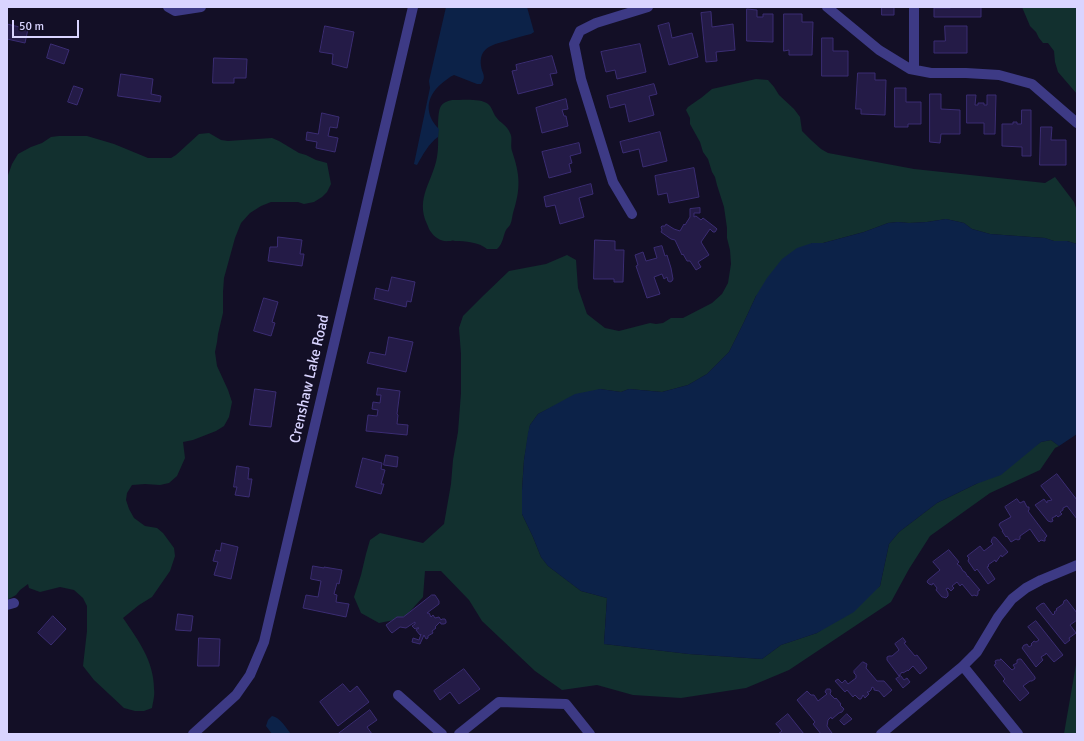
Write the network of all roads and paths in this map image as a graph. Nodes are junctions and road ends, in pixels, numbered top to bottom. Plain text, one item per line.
1 (168, 7) edge
2 (201, 7) edge
3 (412, 7) edge
4 (648, 7) edge
5 (827, 7) edge
6 (914, 7) edge
7 (914, 70) junction
8 (1077, 123) edge
9 (632, 214) dead end
10 (1077, 565) edge
11 (963, 666) junction
12 (398, 695) dead end
13 (193, 734) edge
14 (442, 734) edge
15 (459, 734) edge
16 (590, 734) edge
17 (881, 734) edge
18 (1018, 734) edge

1 - 2 street
3 - 13 street, Crenshaw Lake Road
4 - 9 street
5 - 7 street
6 - 7 street
7 - 8 street
10 - 11 street
11 - 17 street
11 - 18 street
12 - 14 street
15 - 16 street

